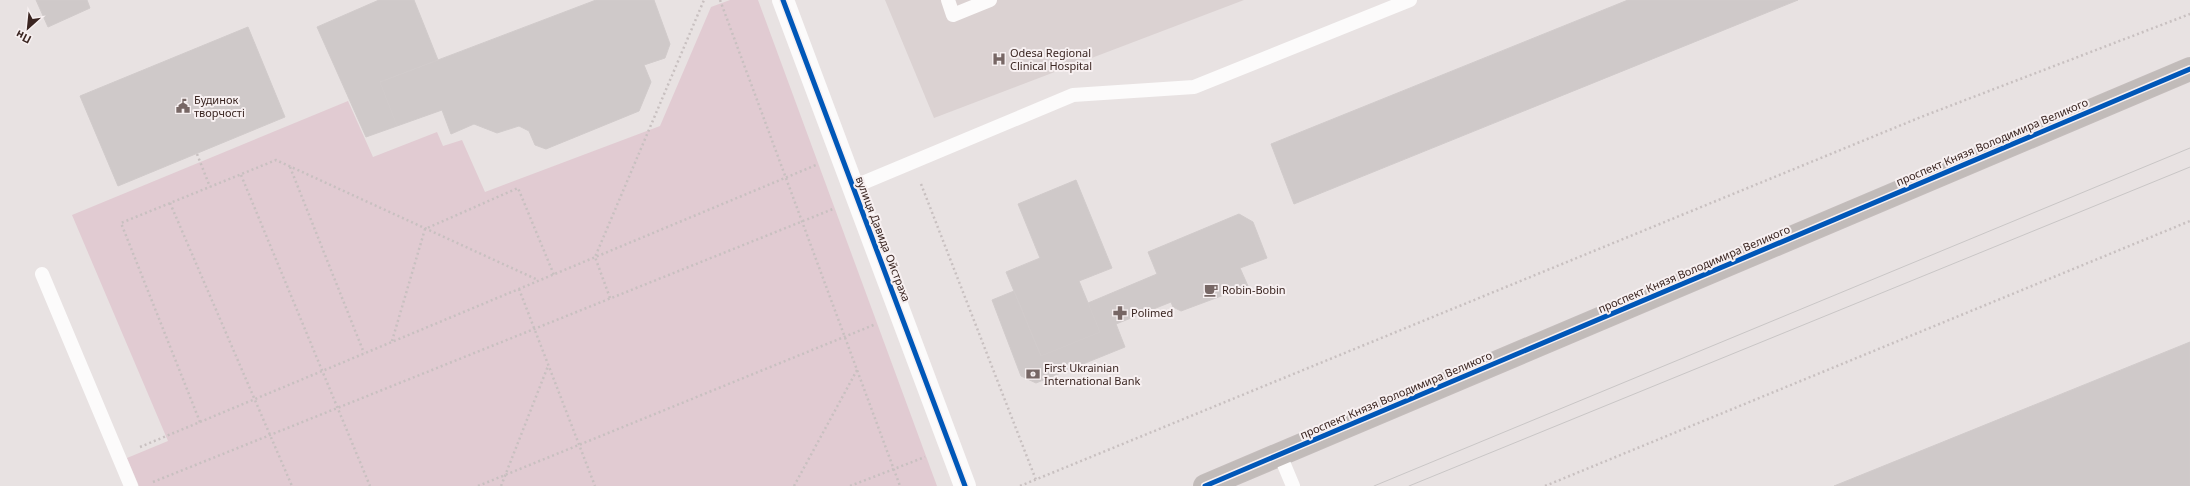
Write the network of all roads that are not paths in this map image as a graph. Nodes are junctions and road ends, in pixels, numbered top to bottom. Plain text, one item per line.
1 (783, 0) edge
2 (948, 0) edge
3 (990, 0) edge
4 (1410, 0) edge
5 (2190, 69) edge
6 (855, 193) junction
7 (42, 274) dead end
8 (1280, 455) junction
9 (131, 486) edge
10 (965, 486) edge
11 (1205, 486) edge
12 (1293, 486) edge

1 - 6 street, вулиця Давида Ойстраха
2 - 3 lane
4 - 6 lane
5 - 8 highway, проспект Князя Володимира Великого
6 - 10 street, вулиця Давида Ойстраха
7 - 9 lane
8 - 11 highway, проспект Князя Володимира Великого
8 - 12 lane

